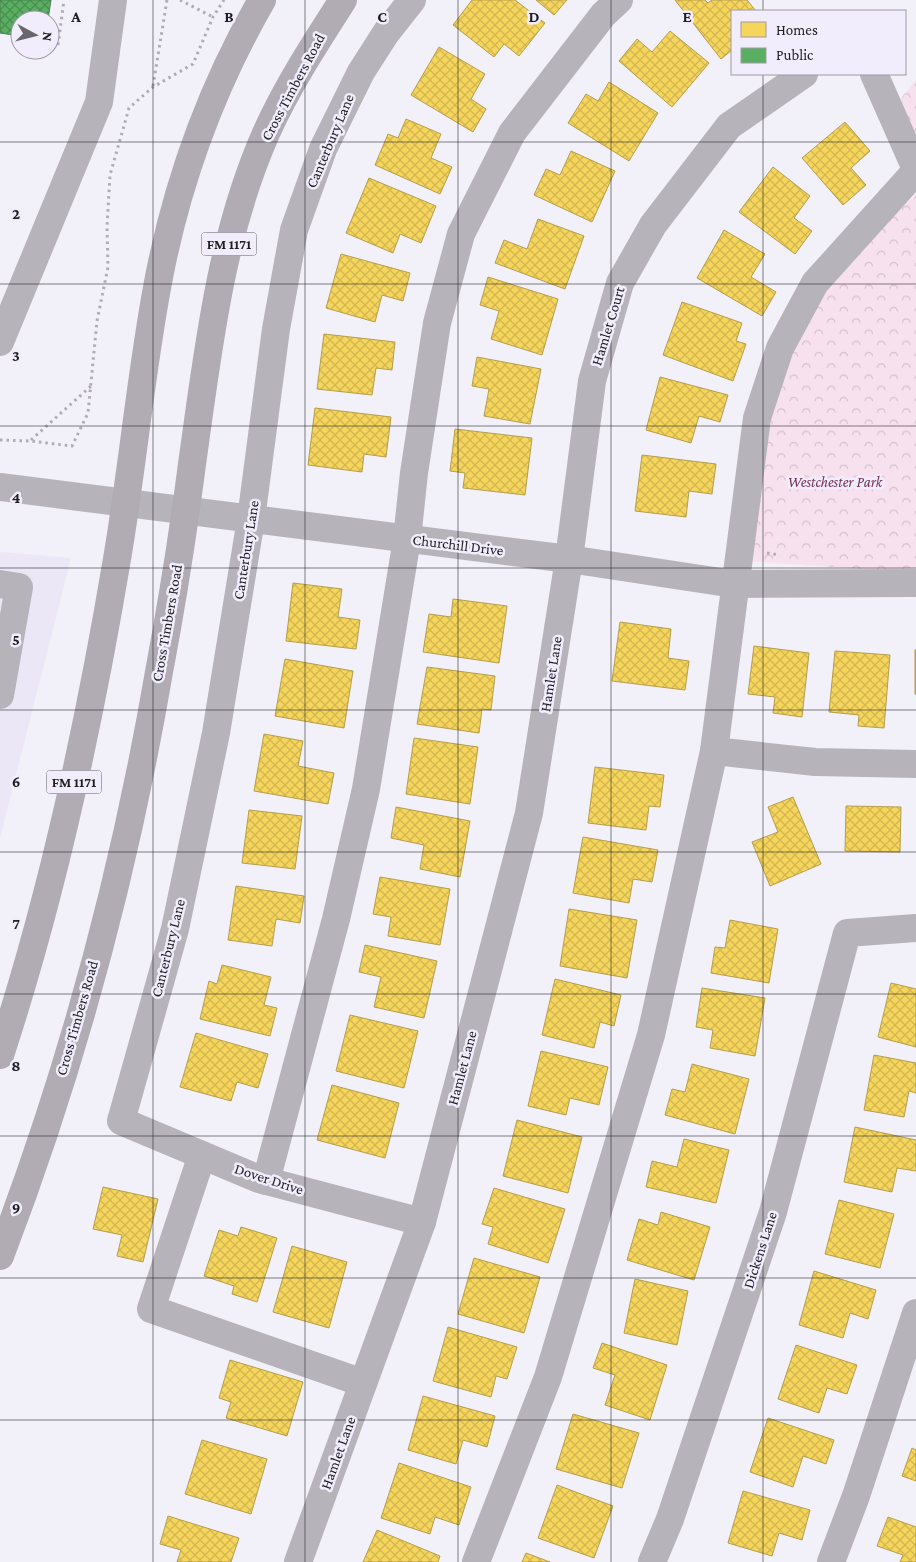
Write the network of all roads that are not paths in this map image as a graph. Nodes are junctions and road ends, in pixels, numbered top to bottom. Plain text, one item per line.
1 (114, 0) edge
2 (262, 0) edge
3 (343, 0) edge
4 (412, 0) edge
5 (619, 0) edge
6 (803, 75) edge
7 (874, 75) edge
8 (916, 170) edge
9 (0, 342) edge
10 (0, 486) edge
11 (125, 502) junction
12 (186, 510) junction
13 (251, 520) junction
14 (407, 539) junction
15 (569, 559) junction
16 (916, 583) edge
17 (0, 584) edge
18 (734, 584) junction
19 (0, 692) edge
20 (714, 751) junction
21 (916, 764) edge
22 (916, 928) edge
23 (7, 1011) edge
24 (0, 1055) edge
25 (121, 1121) joint
26 (202, 1155) junction
27 (266, 1181) junction
28 (422, 1222) junction
29 (0, 1256) edge
30 (916, 1312) edge
31 (363, 1383) junction
32 (298, 1562) edge
33 (476, 1562) edge
34 (652, 1562) edge
35 (831, 1562) edge

1 - 9 street
2 - 11 main road, FM 1171
3 - 12 main road, Cross Timbers Road / FM 1171
4 - 13 street, Canterbury Lane
5 - 14 street
6 - 15 street, Hamlet Court
7 - 8 street
8 - 18 street
10 - 11 street, Churchill Drive
11 - 12 street, Churchill Drive
11 - 23 main road, FM 1171
12 - 13 street, Churchill Drive
12 - 29 main road, Cross Timbers Road / FM 1171
13 - 14 street, Churchill Drive
13 - 25 street, Canterbury Lane
14 - 15 street, Churchill Drive
14 - 27 street
15 - 18 street, Churchill Drive
15 - 28 street, Hamlet Lane
16 - 18 street, Churchill Drive
17 - 19 street
18 - 20 street
20 - 21 street
20 - 33 street
22 - 34 street, Dickens Lane
23 - 24 main road, FM 1171
25 - 26 street, Dover Drive
26 - 27 street, Dover Drive
26 - 31 street
27 - 28 street, Dover Drive
28 - 31 street, Hamlet Lane
30 - 35 street
31 - 32 street, Hamlet Lane

